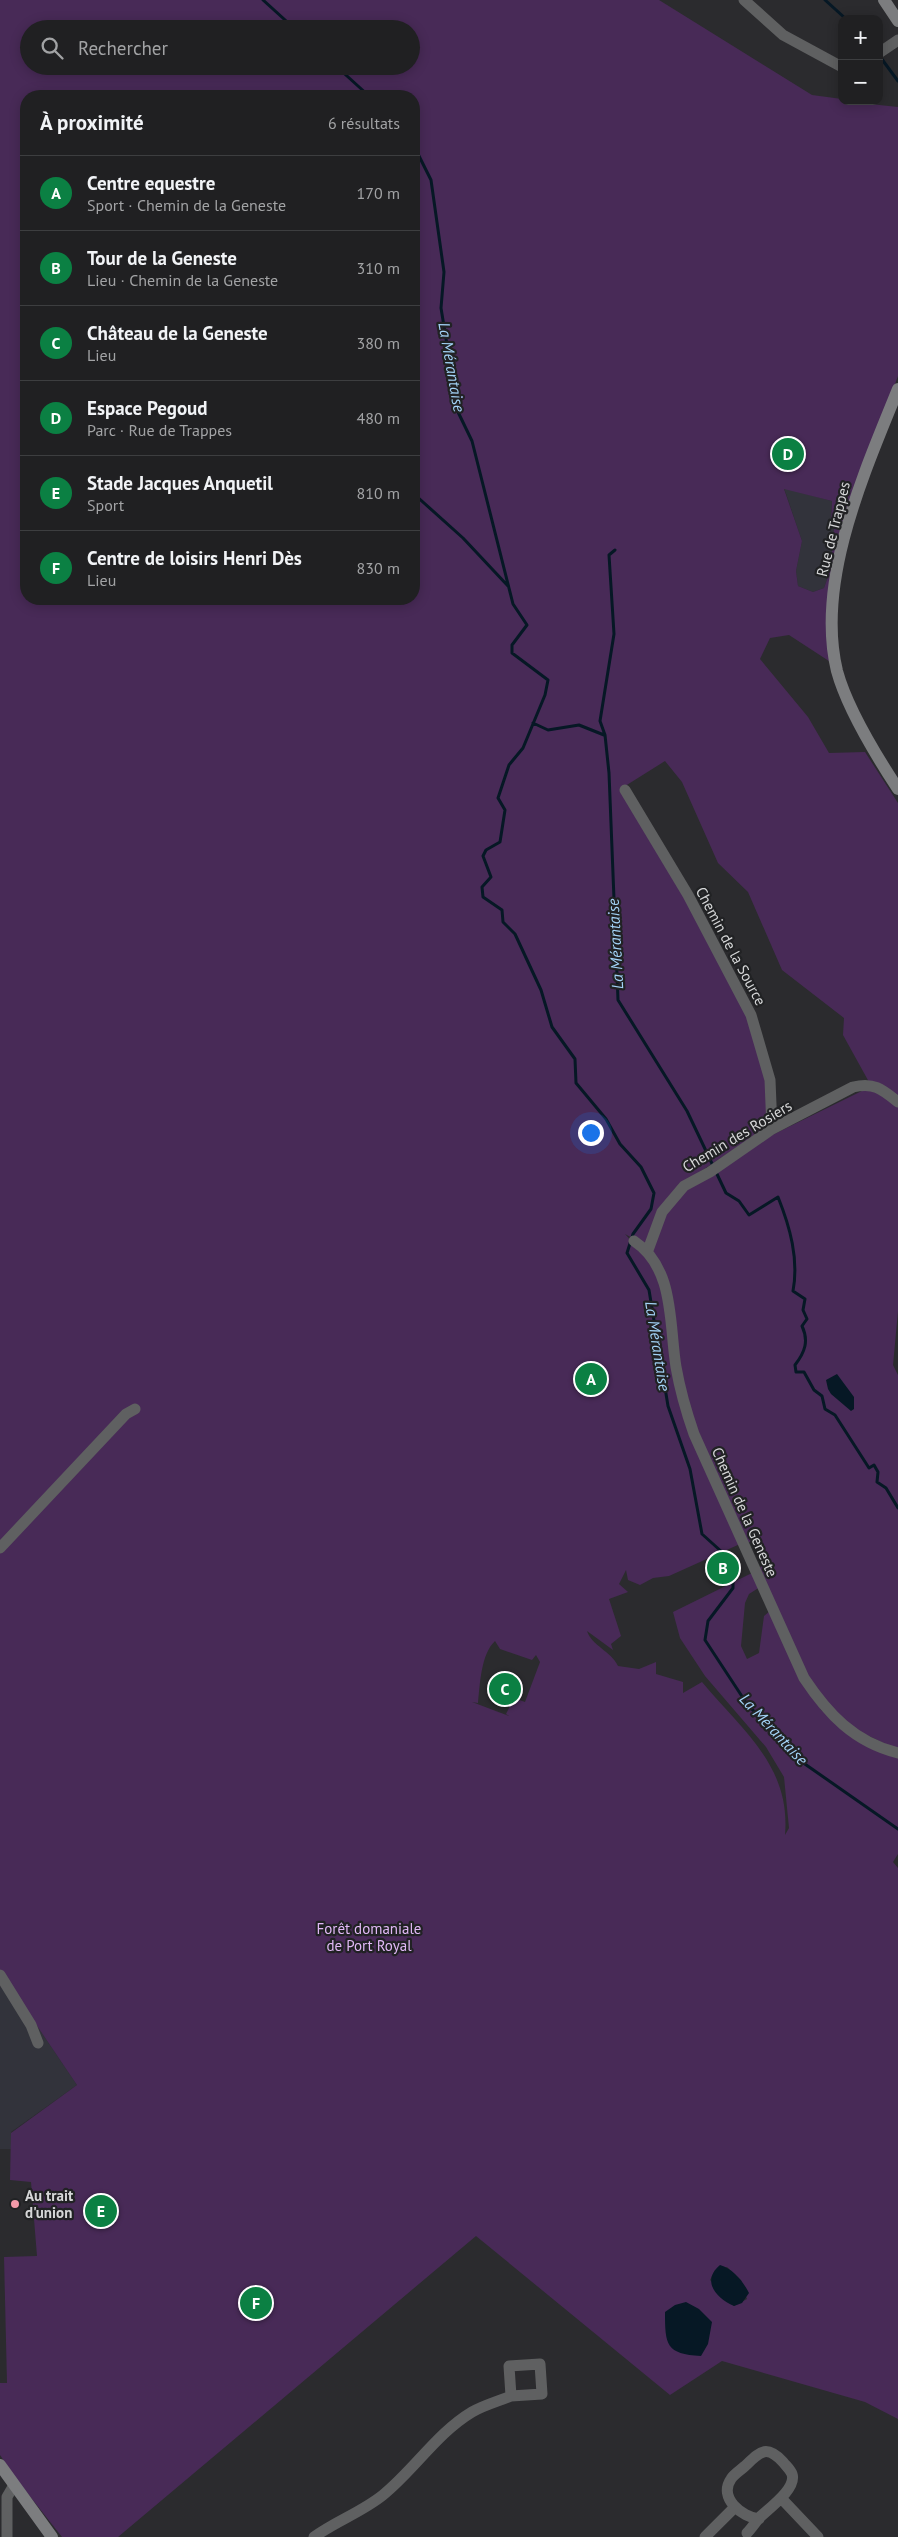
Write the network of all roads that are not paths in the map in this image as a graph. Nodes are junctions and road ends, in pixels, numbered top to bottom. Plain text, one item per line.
1 (744, 0) edge
2 (884, 0) edge
3 (898, 20) edge
4 (898, 40) edge
5 (883, 49) edge
6 (838, 65) edge
7 (898, 389) edge
8 (898, 789) edge
9 (625, 790) dead end
10 (898, 1102) edge
11 (772, 1129) junction
12 (634, 1241) dead end
13 (648, 1250) junction
14 (134, 1409) dead end
15 (0, 1548) edge
16 (898, 1753) edge
17 (0, 1975) edge
18 (38, 2043) dead end
19 (511, 2396) dead end
20 (0, 2465) edge
21 (14, 2485) junction
22 (781, 2498) junction
23 (739, 2511) junction
24 (759, 2519) junction
25 (747, 2535) edge
26 (7, 2537) edge
27 (52, 2537) edge
28 (314, 2537) edge
29 (705, 2537) edge
30 (818, 2537) edge

1 - 6 street
2 - 3 street
4 - 5 street
7 - 8 street, Rue de Trappes
9 - 11 street, Chemin de la Source
10 - 11 street, Chemin des Rosiers
11 - 13 street, Chemin des Rosiers
12 - 13 street
13 - 16 street, Chemin de la Geneste
14 - 15 street
17 - 18 street
19 - 28 street
20 - 21 street
21 - 26 street
21 - 27 street
22 - 23 street
22 - 24 street
22 - 30 street
23 - 24 street
23 - 25 street
23 - 29 street
24 - 25 street

